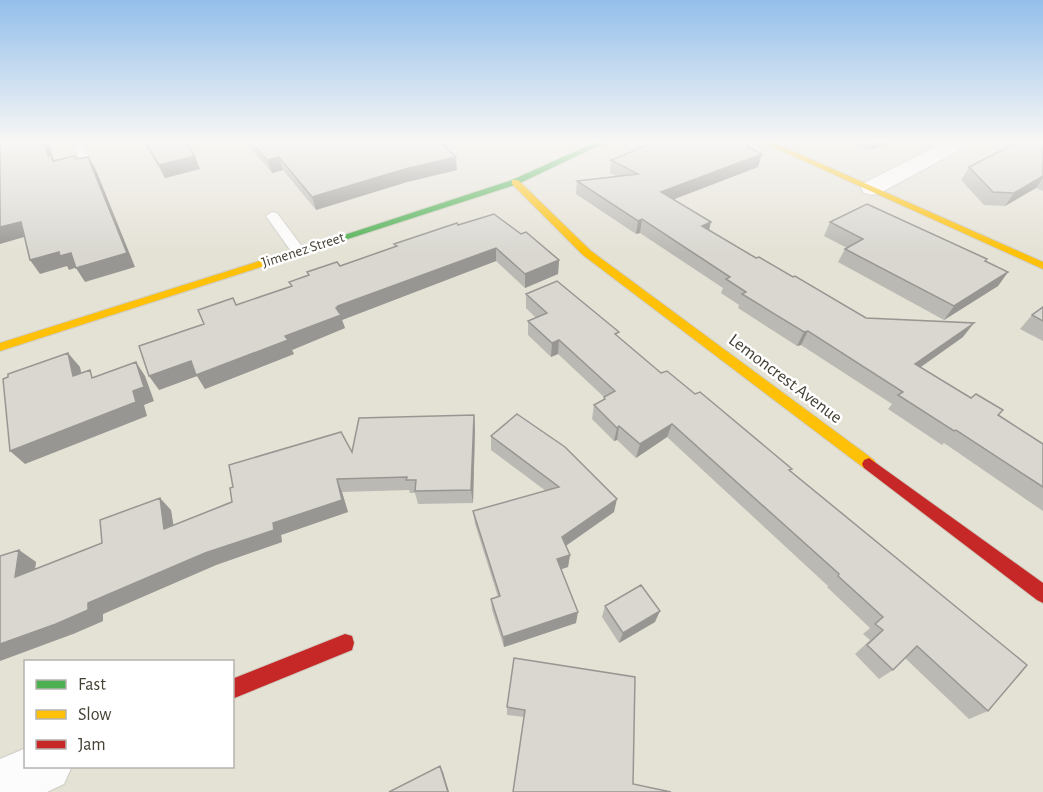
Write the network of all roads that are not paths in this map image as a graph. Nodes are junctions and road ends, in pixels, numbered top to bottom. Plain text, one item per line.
1 (522, 179) edge
2 (851, 179) edge
3 (889, 179) edge
4 (515, 182) junction
5 (872, 188) junction
6 (272, 216) dead end
7 (298, 251) junction
8 (1043, 266) edge
9 (0, 347) edge
10 (1043, 594) edge
11 (345, 643) dead end
12 (234, 688) edge
13 (41, 768) edge
14 (0, 786) edge

1 - 4 street, Jimenez Street
2 - 5 street
3 - 5 street
4 - 7 street, Jimenez Street
4 - 10 street, Lemoncrest Avenue
5 - 8 street
6 - 7 lane
7 - 9 street, Jimenez Street
11 - 12 street
13 - 14 street

